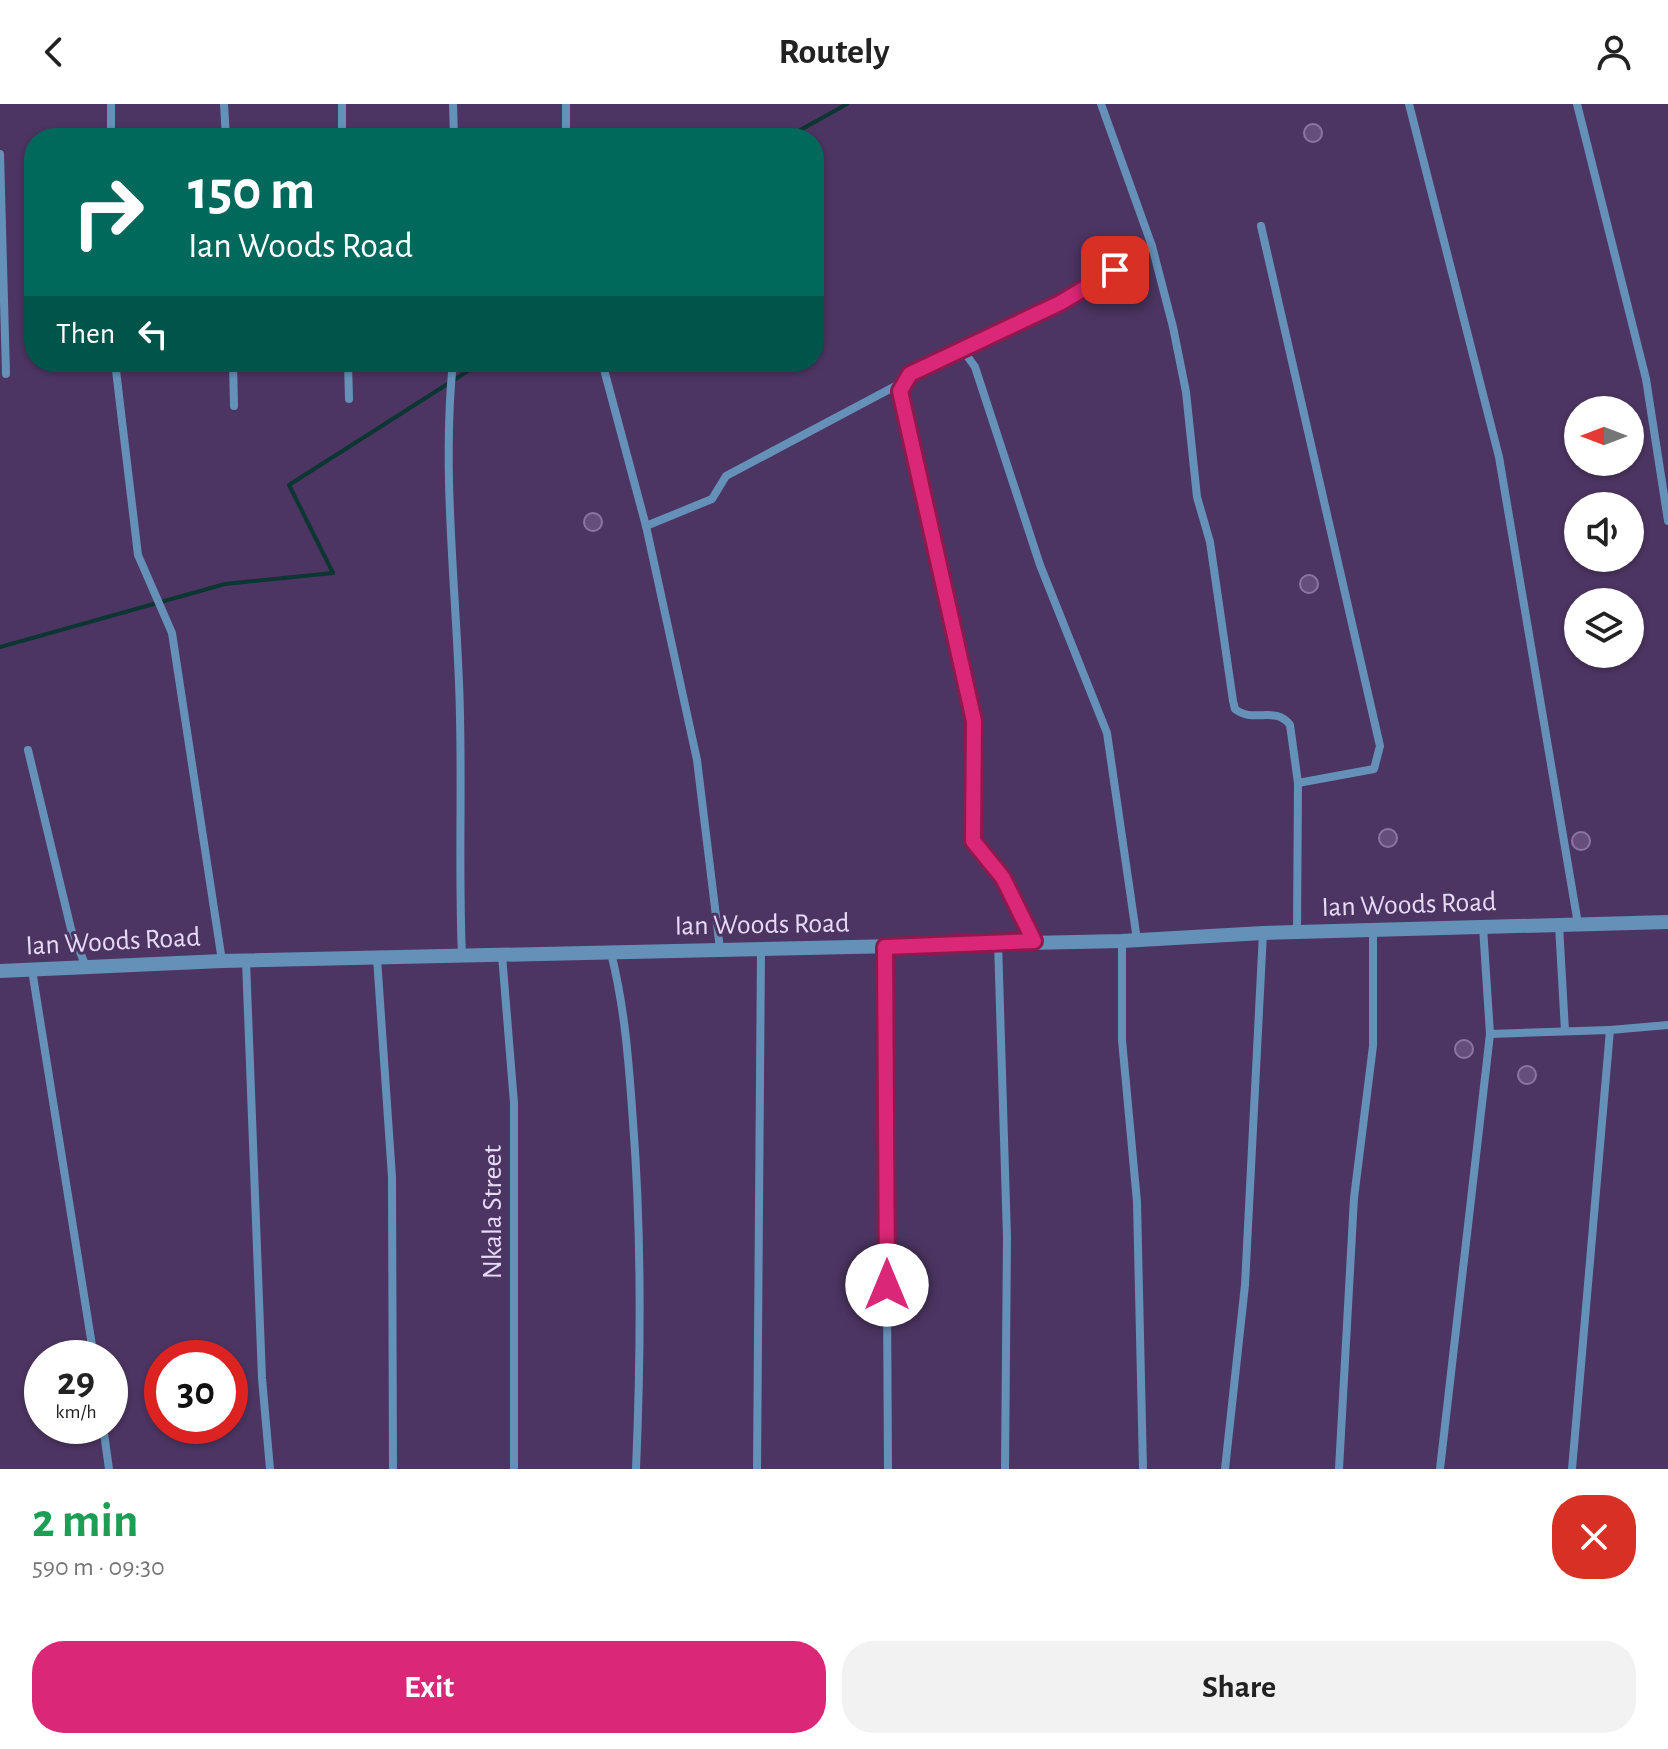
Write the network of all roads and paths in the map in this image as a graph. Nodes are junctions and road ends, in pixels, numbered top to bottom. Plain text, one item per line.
1 (111, 104) edge
2 (224, 104) edge
3 (342, 104) edge
4 (453, 104) edge
5 (566, 104) edge
6 (1101, 104) edge
7 (1409, 104) edge
8 (1577, 104) edge
9 (111, 128) edge
10 (225, 128) edge
11 (342, 128) edge
12 (454, 128) edge
13 (566, 128) edge
14 (0, 154) edge
15 (1261, 226) dead end
16 (1152, 246) junction
17 (963, 350) junction
18 (116, 372) edge
19 (233, 372) edge
20 (348, 372) edge
21 (453, 372) edge
22 (605, 372) edge
23 (6, 374) dead end
24 (903, 382) junction
25 (349, 399) dead end
26 (234, 406) dead end
27 (1668, 521) edge
28 (646, 526) junction
29 (28, 750) dead end
30 (1298, 783) junction
31 (1668, 922) edge
32 (1578, 924) junction
33 (1559, 925) junction
34 (1483, 927) junction
35 (1373, 929) junction
36 (1297, 932) junction
37 (1263, 933) junction
38 (1129, 940) junction
39 (1034, 941) junction
40 (998, 942) junction
41 (885, 947) junction
42 (720, 949) junction
43 (761, 949) junction
44 (611, 953) junction
45 (502, 955) junction
46 (462, 956) junction
47 (377, 958) junction
48 (222, 961) junction
49 (246, 961) junction
50 (86, 967) junction
51 (32, 970) junction
52 (0, 971) edge
53 (1668, 1025) edge
54 (1610, 1030) junction
55 (1565, 1031) junction
56 (1490, 1034) junction
57 (91, 1340) edge
58 (106, 1444) edge
59 (109, 1469) edge
60 (270, 1469) edge
61 (393, 1469) edge
62 (514, 1469) edge
63 (636, 1469) edge
64 (757, 1469) edge
65 (888, 1469) edge
66 (1005, 1469) edge
67 (1143, 1469) edge
68 (1225, 1469) edge
69 (1339, 1469) edge
70 (1440, 1469) edge
71 (1572, 1469) edge

1 - 9 street
2 - 10 street
3 - 11 street
4 - 12 street
5 - 13 street
6 - 16 street
7 - 32 street
8 - 27 street
14 - 23 street
15 - 30 street
16 - 17 street
16 - 30 street
17 - 24 street
17 - 38 street
18 - 48 street
19 - 26 street
20 - 25 street
21 - 46 street
22 - 28 street
24 - 28 street
24 - 39 street
28 - 42 street
29 - 50 street
30 - 36 street
31 - 32 street, Ian Woods Road
32 - 33 street, Ian Woods Road
33 - 34 street, Ian Woods Road
33 - 55 street
34 - 35 street, Ian Woods Road
34 - 56 street
35 - 36 street, Ian Woods Road
35 - 69 street
36 - 37 street, Ian Woods Road
37 - 38 street, Ian Woods Road
37 - 68 street
38 - 39 street, Ian Woods Road
38 - 67 street
39 - 40 street, Ian Woods Road
40 - 41 street, Ian Woods Road
40 - 66 street
41 - 43 street, Ian Woods Road
41 - 65 street
42 - 43 street, Ian Woods Road
42 - 44 street, Ian Woods Road
43 - 64 street
44 - 45 street, Ian Woods Road
44 - 63 street
45 - 46 street, Ian Woods Road
45 - 62 street, Nkala Street
46 - 47 street, Ian Woods Road
47 - 49 street, Ian Woods Road
47 - 61 street
48 - 49 street, Ian Woods Road
48 - 50 street, Ian Woods Road
49 - 60 street
50 - 51 street, Ian Woods Road
51 - 52 street, Ian Woods Road
51 - 57 street
53 - 54 street
54 - 55 street
54 - 71 street
55 - 56 street
56 - 70 street
58 - 59 street

